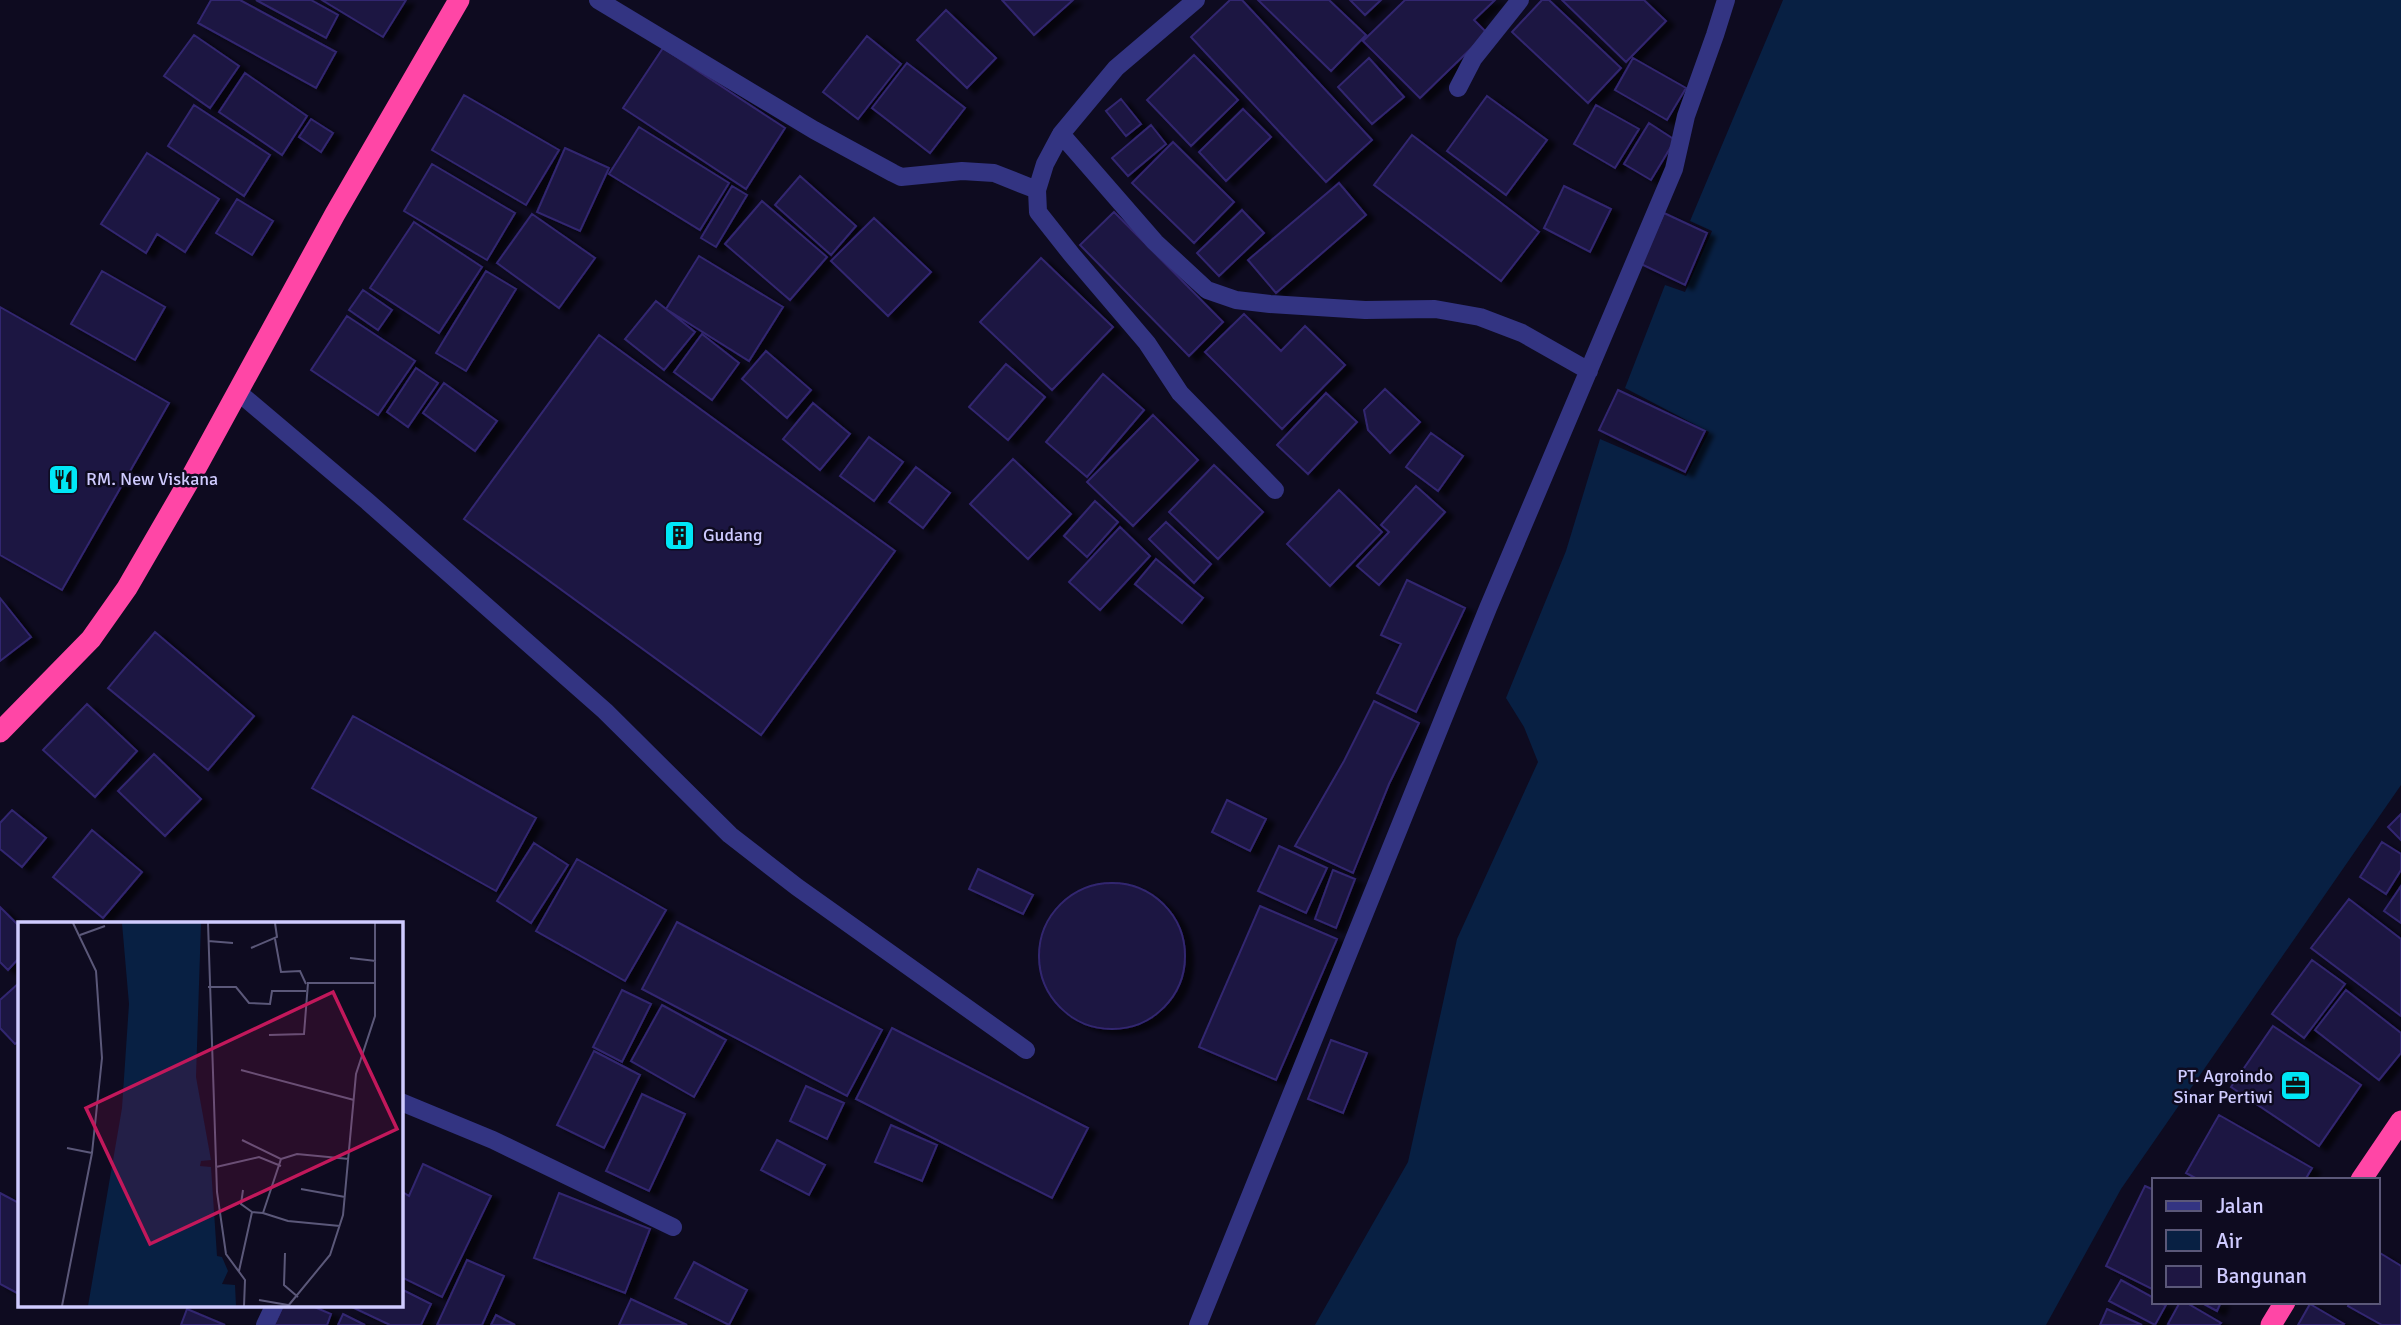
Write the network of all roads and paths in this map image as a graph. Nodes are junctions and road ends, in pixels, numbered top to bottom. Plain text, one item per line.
1 (459, 0) edge
2 (598, 0) edge
3 (1196, 0) edge
4 (1520, 0) edge
5 (1726, 0) edge
6 (1458, 88) dead end
7 (1061, 134) junction
8 (1037, 190) junction
9 (1589, 371) junction
10 (238, 392) junction
11 (1275, 490) dead end
12 (0, 732) edge
13 (1026, 1050) dead end
14 (402, 1102) edge
15 (2401, 1121) edge
16 (2362, 1178) edge
17 (673, 1227) dead end
18 (2284, 1304) edge
19 (273, 1308) edge
20 (265, 1325) edge
21 (1198, 1325) edge
22 (2271, 1325) edge

1 - 10 highway
2 - 8 street
3 - 7 street
4 - 6 street
5 - 9 street
7 - 8 street
7 - 9 street
8 - 11 street
9 - 21 street
10 - 12 highway
10 - 13 street
14 - 17 street
15 - 16 highway
18 - 22 highway
19 - 20 street

